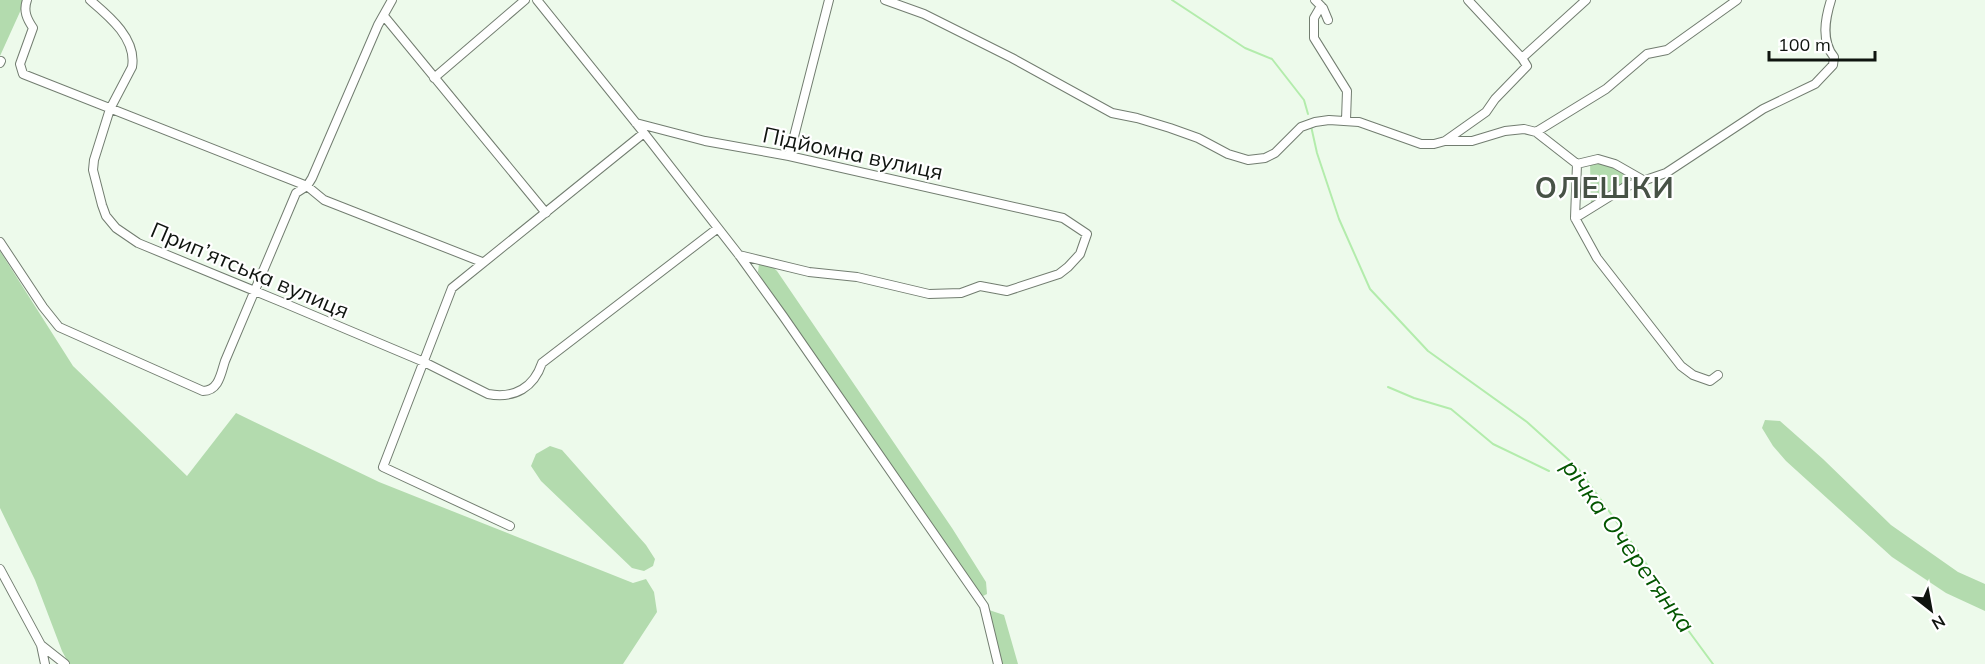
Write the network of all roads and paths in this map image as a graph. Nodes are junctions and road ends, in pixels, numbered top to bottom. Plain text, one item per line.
1 (27, 0) edge
2 (90, 0) edge
3 (392, 0) edge
4 (525, 0) edge
5 (537, 0) edge
6 (829, 0) edge
7 (885, 0) edge
8 (1468, 0) edge
9 (1586, 0) edge
10 (1737, 0) edge
11 (1832, 0) edge
12 (1318, 3) edge
13 (384, 16) junction
14 (1328, 20) dead end
15 (1522, 58) junction
16 (434, 78) junction
17 (110, 109) junction
18 (1346, 120) junction
19 (636, 123) junction
20 (1536, 132) junction
21 (644, 133) junction
22 (1445, 141) junction
23 (789, 156) junction
24 (1577, 164) junction
25 (1643, 180) junction
26 (307, 186) junction
27 (546, 213) junction
28 (1575, 218) junction
29 (718, 228) junction
30 (0, 242) edge
31 (739, 255) junction
32 (482, 262) junction
33 (254, 290) junction
34 (423, 362) junction
35 (1718, 375) dead end
36 (510, 526) dead end
37 (0, 569) edge
38 (40, 645) junction
39 (45, 664) edge
40 (65, 664) edge
41 (998, 664) edge

1 - 17 street
2 - 17 street, Прип’ятська вулиця
3 - 13 street
4 - 16 street
5 - 19 street
6 - 23 street
7 - 18 street
8 - 15 street
9 - 15 street
10 - 20 street
11 - 25 street
12 - 14 street
12 - 18 street
13 - 16 street
13 - 26 street
15 - 22 street
16 - 27 street
17 - 26 street
17 - 33 street, Прип’ятська вулиця
18 - 22 street
19 - 21 street
19 - 23 street, Підйомна вулиця
20 - 22 street
20 - 24 street
21 - 27 street
21 - 29 street
23 - 31 street, Підйомна вулиця
24 - 25 street
24 - 28 street
25 - 28 street
26 - 32 street
26 - 33 street
27 - 32 street
28 - 35 street
29 - 31 street
29 - 34 street, Прип’ятська вулиця
30 - 33 street
31 - 41 street
32 - 34 street
33 - 34 street, Прип’ятська вулиця
34 - 36 street
37 - 38 street
38 - 39 street
38 - 40 street

